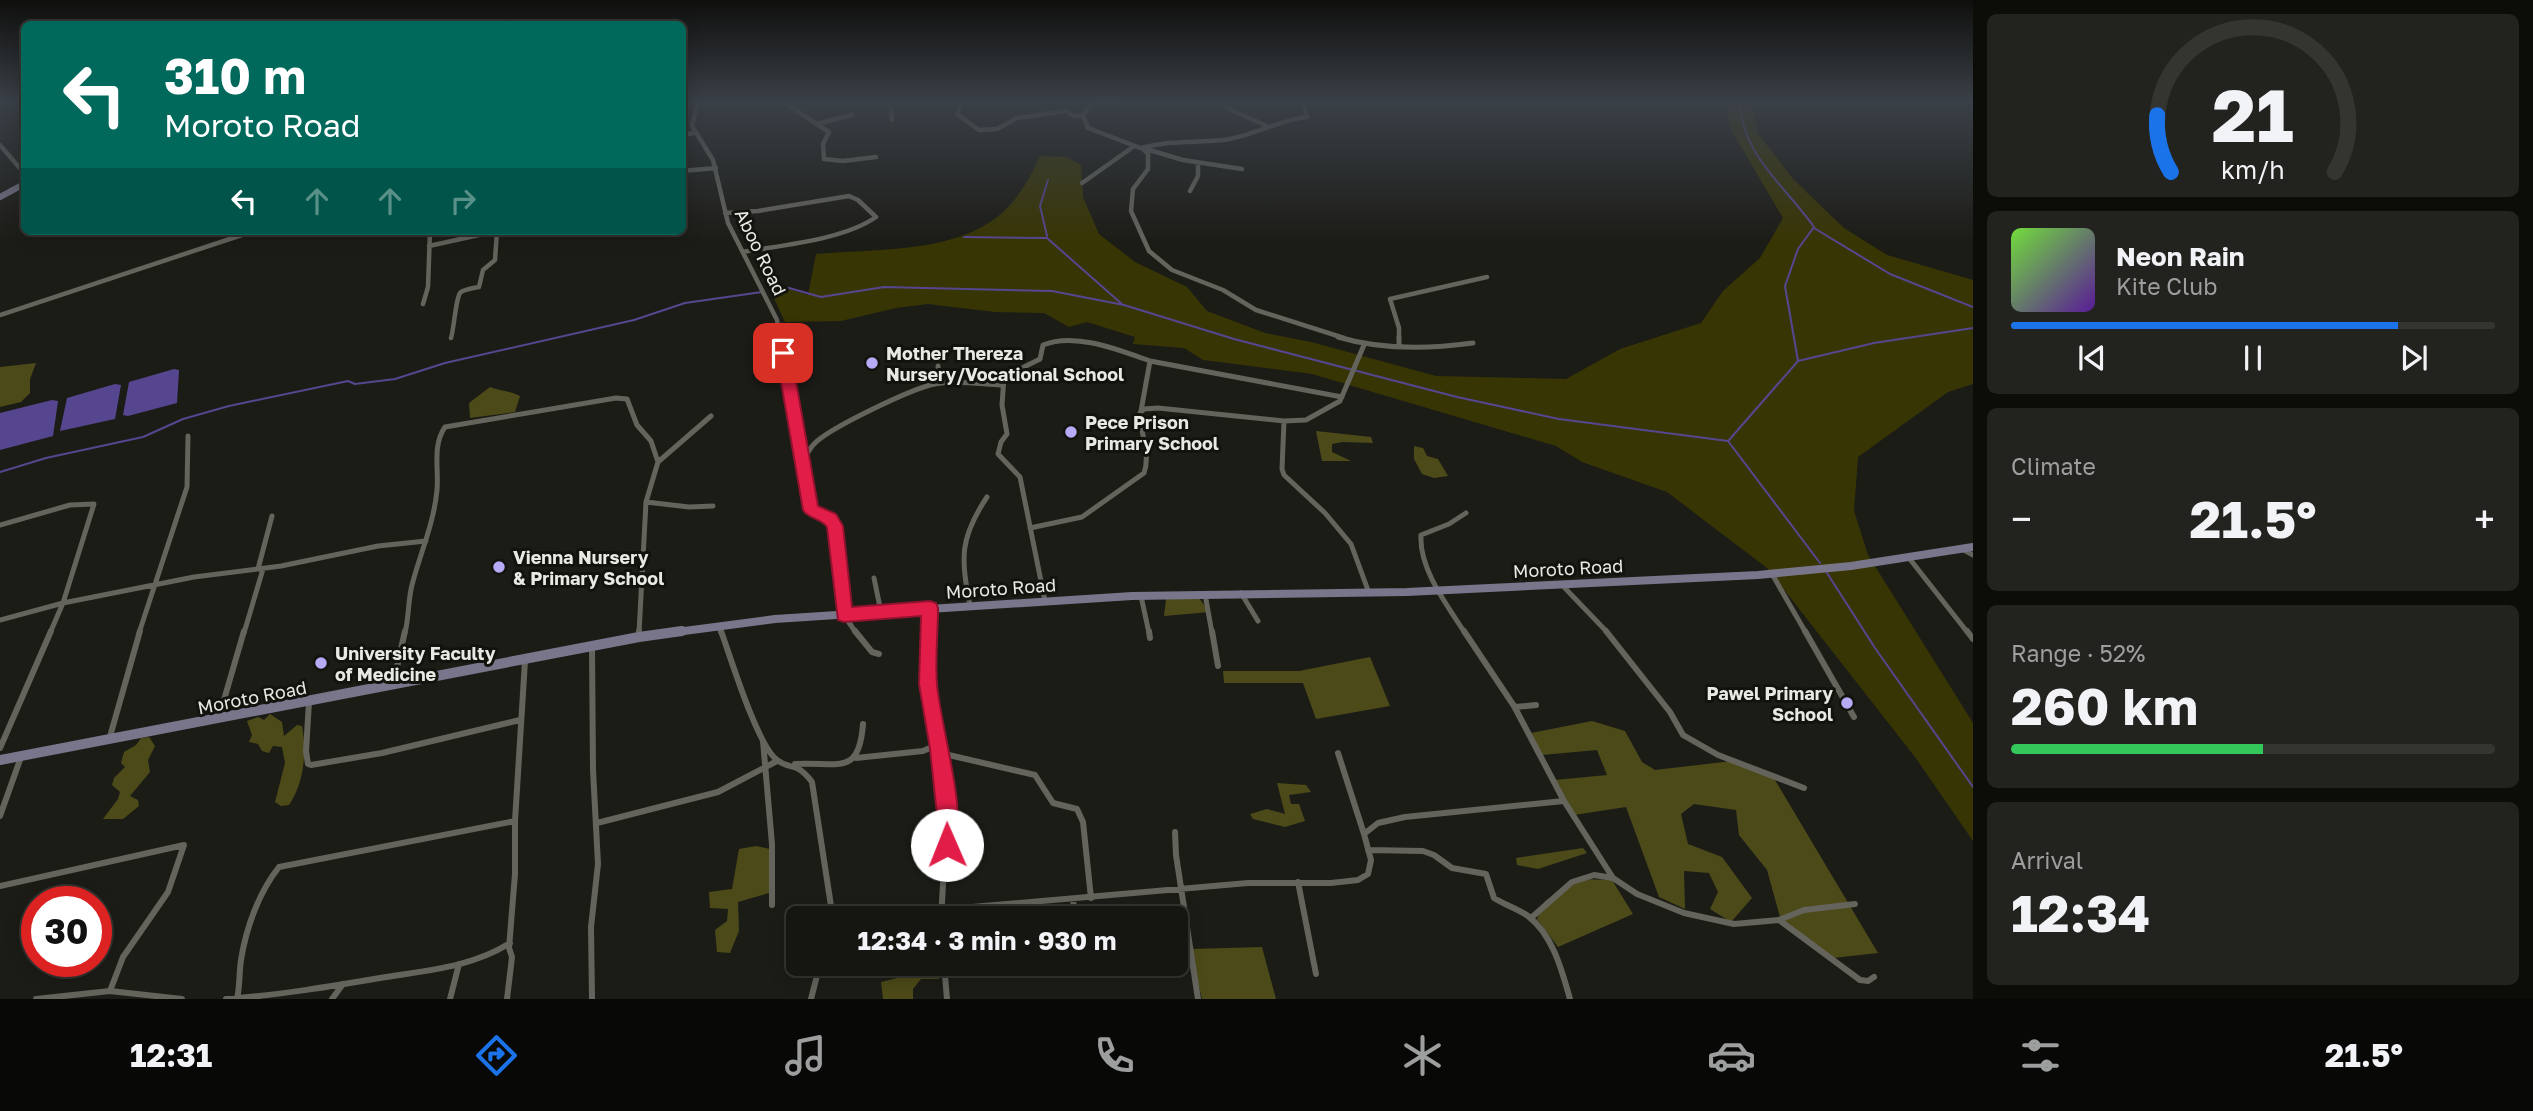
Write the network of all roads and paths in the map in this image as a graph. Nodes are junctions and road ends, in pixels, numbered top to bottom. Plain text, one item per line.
1 (2, 148) edge
2 (703, 148) edge
3 (823, 148) edge
4 (1132, 148) joint
5 (1142, 148) junction
6 (1153, 148) edge
7 (1152, 151) junction
8 (876, 157) dead end
9 (1198, 163) junction
10 (716, 168) junction
11 (1242, 169) dead end
12 (21, 170) edge
13 (686, 171) edge
14 (1082, 183) dead end
15 (21, 186) edge
16 (1190, 191) dead end
17 (0, 197) edge
18 (725, 213) junction
19 (242, 235) edge
20 (430, 235) edge
21 (478, 235) edge
22 (496, 235) edge
23 (429, 246) junction
24 (743, 252) junction
25 (1487, 278) dead end
26 (423, 304) dead end
27 (0, 315) edge
28 (451, 338) dead end
29 (1473, 343) dead end
30 (1364, 345) junction
31 (1399, 346) junction
32 (1150, 361) junction
33 (938, 366) dead end
34 (939, 383) junction
35 (1001, 385) junction
36 (1342, 397) junction
37 (1141, 411) junction
38 (711, 416) dead end
39 (1284, 421) junction
40 (188, 436) dead end
41 (657, 462) junction
42 (802, 463) junction
43 (988, 497) dead end
44 (646, 502) junction
45 (713, 506) dead end
46 (1466, 513) dead end
47 (272, 516) dead end
48 (0, 525) edge
49 (1030, 528) junction
50 (426, 541) junction
51 (1973, 547) edge
52 (1962, 549) junction
53 (1973, 555) edge
54 (1909, 558) junction
55 (260, 569) junction
56 (1772, 573) junction
57 (873, 578) dead end
58 (1561, 584) junction
59 (153, 586) junction
60 (1439, 591) junction
61 (1241, 593) junction
62 (1369, 593) junction
63 (1205, 594) junction
64 (1141, 596) junction
65 (1045, 601) junction
66 (63, 603) junction
67 (970, 606) junction
68 (930, 608) junction
69 (881, 612) junction
70 (844, 615) junction
71 (0, 620) edge
72 (1258, 621) dead end
73 (719, 627) junction
74 (639, 637) junction
75 (1150, 638) dead end
76 (1973, 639) edge
77 (592, 648) junction
78 (879, 654) dead end
79 (524, 661) junction
80 (1218, 666) dead end
81 (393, 685) junction
82 (309, 702) junction
83 (1536, 705) dead end
84 (1515, 707) junction
85 (1854, 717) dead end
86 (219, 719) junction
87 (520, 720) junction
88 (863, 724) dead end
89 (109, 740) junction
90 (762, 741) junction
91 (939, 744) junction
92 (0, 748) edge
93 (940, 753) junction
94 (1338, 753) dead end
95 (21, 757) junction
96 (856, 758) junction
97 (0, 760) edge
98 (777, 761) junction
99 (795, 764) junction
100 (765, 765) junction
101 (1804, 788) dead end
102 (1564, 801) junction
103 (0, 816) edge
104 (515, 821) junction
105 (597, 823) junction
106 (1175, 832) dead end
107 (1364, 834) junction
108 (1368, 849) junction
109 (1614, 878) junction
110 (1298, 882) junction
111 (0, 886) edge
112 (1182, 889) junction
113 (1091, 898) junction
114 (1073, 899) junction
115 (1855, 904) dead end
116 (772, 905) dead end
117 (831, 906) edge
118 (942, 906) edge
119 (1015, 906) edge
120 (1074, 906) edge
121 (1531, 918) junction
122 (1779, 919) junction
123 (510, 943) junction
124 (459, 964) junction
125 (1316, 974) dead end
126 (817, 976) edge
127 (945, 976) edge
128 (1874, 977) dead end
129 (343, 984) junction
130 (110, 991) junction
131 (36, 999) edge
132 (182, 999) edge
133 (226, 999) edge
134 (237, 999) edge
135 (332, 999) edge
136 (450, 999) edge
137 (507, 999) edge
138 (592, 999) edge
139 (811, 999) edge
140 (947, 999) edge
141 (1198, 999) edge
142 (1570, 999) edge

1 - 12 street
2 - 10 street, Aboo Road
3 - 8 street
4 - 5 street
4 - 14 street
5 - 7 street
5 - 30 street
6 - 7 street
7 - 9 street
9 - 11 street
9 - 16 street
10 - 13 street
10 - 18 street, Aboo Road
15 - 17 main road
18 - 24 street, Aboo Road
18 - 24 street
19 - 27 street
20 - 23 street
21 - 23 street
22 - 28 street
23 - 26 street
24 - 42 street, Aboo Road
25 - 31 street
29 - 31 street
30 - 31 street
30 - 36 street
32 - 35 street
32 - 36 street
32 - 37 street
33 - 34 street
34 - 35 street
34 - 42 street
35 - 49 street
36 - 39 street
37 - 39 street
37 - 49 street
38 - 41 street
39 - 62 street
40 - 59 street
41 - 44 street
41 - 50 street
42 - 70 street, Aboo Road
43 - 67 street
44 - 45 street
44 - 74 street
46 - 60 street
47 - 55 street
48 - 66 street
49 - 65 street
50 - 55 street
50 - 81 street
51 - 52 main road, Moroto Road
52 - 53 street
52 - 54 main road, Moroto Road
54 - 56 main road, Moroto Road
54 - 76 street
55 - 59 street
55 - 86 street
56 - 58 main road, Moroto Road
56 - 85 street
57 - 69 street
58 - 60 main road, Moroto Road
58 - 101 street
59 - 66 street
59 - 89 street
60 - 62 main road, Moroto Road
60 - 84 street
61 - 62 main road, Moroto Road
61 - 63 main road, Moroto Road
61 - 72 street
63 - 64 main road, Moroto Road
63 - 80 street
64 - 65 main road, Moroto Road
64 - 75 street
65 - 67 main road, Moroto Road
66 - 71 street
66 - 92 street
67 - 68 main road, Moroto Road
68 - 69 main road, Moroto Road
68 - 91 street
69 - 70 main road, Moroto Road
70 - 73 main road, Moroto Road
70 - 78 street
73 - 74 main road, Moroto Road
73 - 90 street
74 - 77 main road, Moroto Road
77 - 79 main road, Moroto Road
77 - 105 street
79 - 81 main road, Moroto Road
79 - 87 street
81 - 82 main road, Moroto Road
82 - 86 main road, Moroto Road
82 - 87 street
83 - 84 street
84 - 102 street
86 - 89 main road, Moroto Road
87 - 104 street
88 - 96 street
89 - 95 main road, Moroto Road
90 - 98 street
90 - 100 street
91 - 93 street
91 - 96 street
93 - 113 street
93 - 118 street
94 - 107 street
95 - 97 main road, Moroto Road
95 - 103 street
96 - 99 street
98 - 99 street
98 - 100 street
99 - 117 street
100 - 105 street
100 - 116 street
102 - 107 street
102 - 109 street
104 - 123 street
104 - 134 street
105 - 138 street
106 - 112 street
107 - 108 street
108 - 110 street
108 - 121 street
109 - 121 street
109 - 122 street
110 - 112 street
110 - 125 street
111 - 130 street
112 - 113 street
112 - 141 street
113 - 114 street
114 - 119 street
114 - 120 street
115 - 122 street
121 - 142 street
122 - 128 street
123 - 124 street
123 - 137 street
124 - 129 street
124 - 136 street
126 - 139 street
127 - 140 street
129 - 134 street
129 - 135 street
130 - 131 street
130 - 132 street
133 - 134 street

